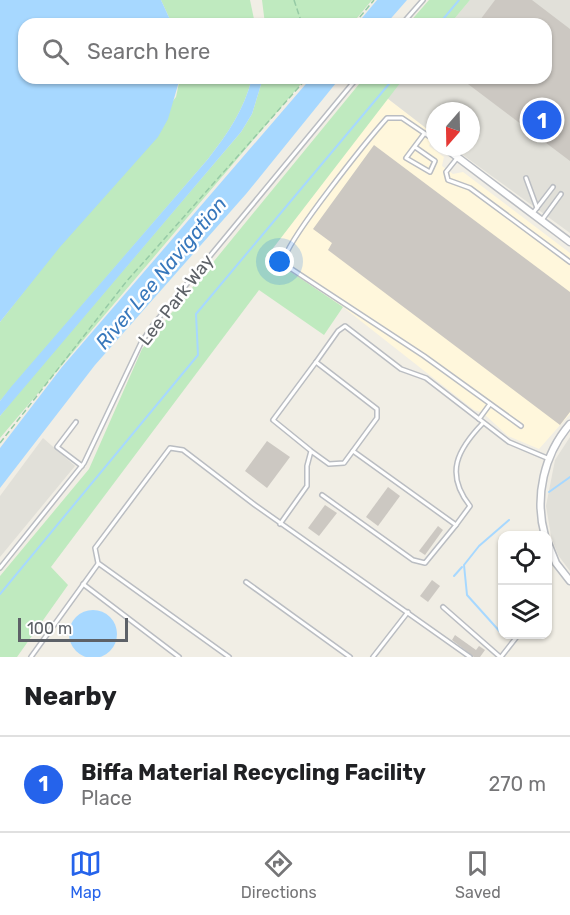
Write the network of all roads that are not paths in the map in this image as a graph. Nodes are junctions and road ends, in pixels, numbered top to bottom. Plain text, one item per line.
1 (423, 0) edge
2 (407, 18) edge
3 (352, 84) edge
4 (424, 134) joint
5 (415, 147) junction
6 (458, 157) joint
7 (526, 178) dead end
8 (553, 187) dead end
9 (561, 194) dead end
10 (535, 211) junction
11 (542, 220) junction
12 (570, 242) edge
13 (570, 262) edge
14 (316, 362) junction
15 (490, 404) junction
16 (479, 419) junction
17 (76, 422) dead end
18 (483, 423) junction
19 (570, 424) edge
20 (521, 426) dead end
21 (310, 451) junction
22 (353, 451) junction
23 (547, 458) junction
24 (82, 466) junction
25 (322, 495) dead end
26 (280, 524) junction
27 (456, 525) junction
28 (544, 531) edge
29 (552, 552) edge
30 (99, 563) junction
31 (0, 568) edge
32 (570, 581) edge
33 (246, 582) dead end
34 (83, 584) junction
35 (443, 607) dead end
36 (408, 612) junction
37 (515, 639) edge
38 (31, 657) edge
39 (179, 657) edge
40 (230, 657) edge
41 (350, 657) edge
42 (373, 657) edge
43 (470, 657) edge
44 (500, 657) edge

1 - 2 lane
3 - 24 lane, Lee Park Way
4 - 5 lane
4 - 15 lane
5 - 5 lane
6 - 10 street
6 - 13 lane
7 - 10 lane
8 - 10 lane
9 - 11 lane
10 - 11 street
11 - 12 street
14 - 16 lane
14 - 21 lane
14 - 22 lane
15 - 16 lane
15 - 20 lane
16 - 18 lane
17 - 24 lane
18 - 23 lane
18 - 27 lane
19 - 23 street
21 - 22 lane
21 - 26 lane
22 - 27 lane
23 - 28 street
24 - 31 lane, Lee Park Way
25 - 27 lane
26 - 30 lane
26 - 36 lane
29 - 32 street
30 - 34 lane
30 - 40 lane
33 - 41 lane
34 - 38 lane
34 - 39 lane
35 - 44 lane
36 - 42 lane
36 - 43 lane
37 - 44 lane

